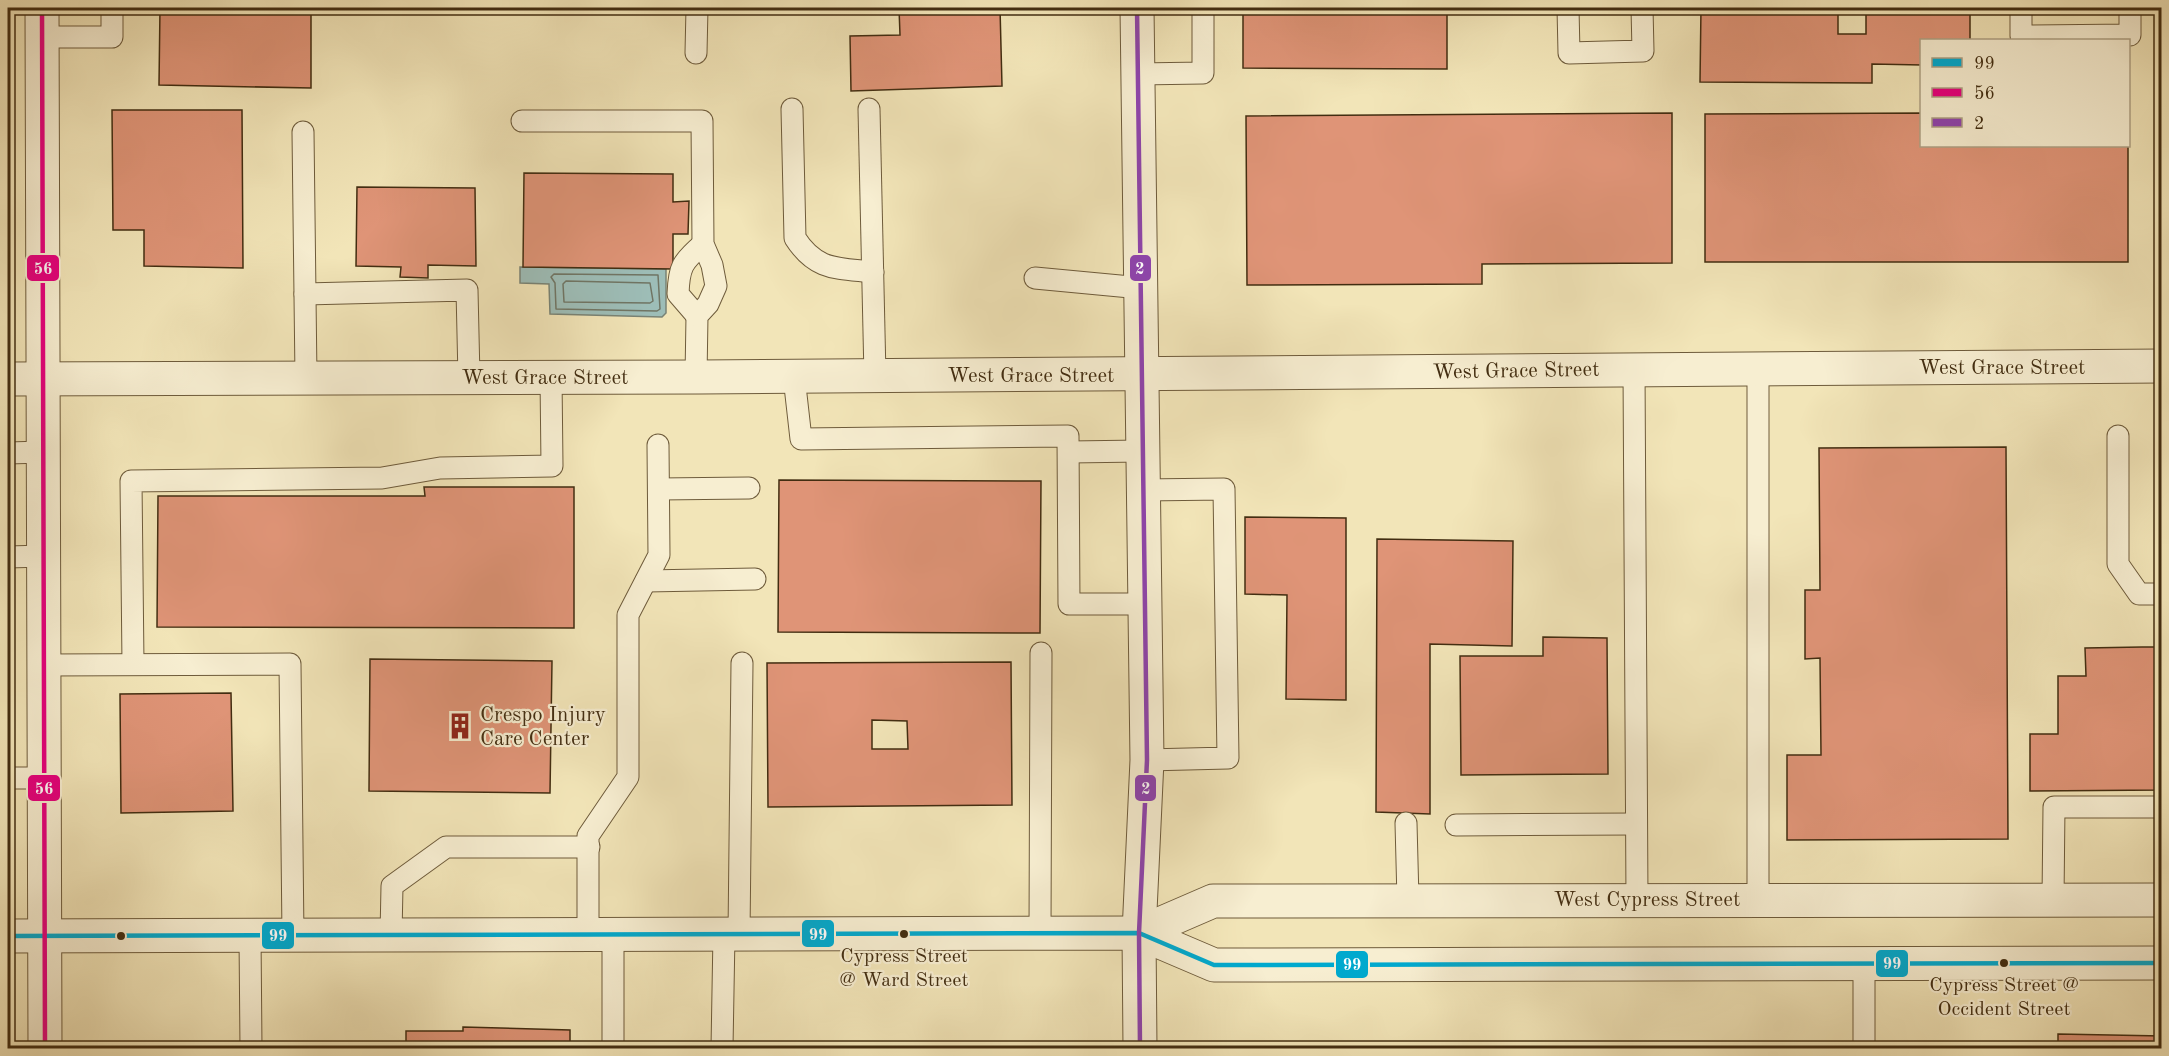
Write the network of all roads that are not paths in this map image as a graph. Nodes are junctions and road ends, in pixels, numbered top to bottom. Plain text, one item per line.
1 (112, 8) edge
2 (697, 8) edge
3 (1137, 8) edge
4 (1203, 8) edge
5 (1568, 8) edge
6 (1642, 8) edge
7 (2021, 8) edge
8 (2130, 8) edge
9 (42, 22) edge
10 (696, 53) dead end
11 (1138, 74) junction
12 (792, 109) dead end
13 (869, 109) dead end
14 (522, 121) dead end
15 (303, 132) dead end
16 (703, 244) junction
17 (873, 272) junction
18 (1035, 278) dead end
19 (1141, 288) junction
20 (305, 294) junction
21 (697, 316) junction
22 (2162, 366) edge
23 (1634, 368) junction
24 (1758, 368) junction
25 (1142, 375) junction
26 (696, 376) junction
27 (875, 376) junction
28 (551, 377) junction
29 (794, 377) junction
30 (306, 378) junction
31 (469, 378) junction
32 (8, 379) edge
33 (43, 379) junction
34 (2118, 435) dead end
35 (658, 445) dead end
36 (1142, 451) junction
37 (43, 452) junction
38 (1069, 452) junction
39 (8, 453) edge
40 (749, 488) dead end
41 (659, 489) junction
42 (1143, 490) junction
43 (44, 556) junction
44 (8, 557) edge
45 (754, 579) dead end
46 (646, 580) junction
47 (2162, 594) edge
48 (1144, 604) junction
49 (1041, 653) dead end
50 (742, 663) dead end
51 (44, 664) junction
52 (133, 664) junction
53 (1147, 760) junction
54 (8, 778) edge
55 (44, 778) junction
56 (2162, 807) edge
57 (1406, 823) dead end
58 (1636, 824) junction
59 (1456, 825) dead end
60 (589, 847) junction
61 (1637, 899) junction
62 (1758, 899) junction
63 (2054, 899) junction
64 (1408, 900) junction
65 (2162, 900) edge
66 (1040, 933) junction
67 (1139, 933) junction
68 (600, 934) junction
69 (732, 934) junction
70 (391, 935) junction
71 (8, 936) edge
72 (45, 936) junction
73 (250, 936) junction
74 (293, 936) junction
75 (2162, 963) edge
76 (1864, 965) junction
77 (45, 1048) edge
78 (251, 1048) edge
79 (613, 1048) edge
80 (722, 1048) edge
81 (1140, 1048) edge
82 (1864, 1048) edge

1 - 9 lane
2 - 10 lane
3 - 11 street
4 - 11 lane
5 - 6 lane
7 - 8 lane
9 - 33 street
11 - 19 street
12 - 17 lane
13 - 17 lane
14 - 16 lane
15 - 20 lane
16 - 21 lane
16 - 21 lane
17 - 27 lane
18 - 19 lane
19 - 25 street
20 - 30 lane
20 - 31 lane
21 - 26 lane
22 - 24 street, West Grace Street
23 - 24 street, West Grace Street
23 - 25 street, West Grace Street
23 - 58 lane
24 - 62 lane
25 - 27 street, West Grace Street
25 - 36 street
26 - 28 street, West Grace Street
26 - 29 street, West Grace Street
27 - 29 street, West Grace Street
28 - 31 street, West Grace Street
28 - 52 lane
29 - 38 lane
30 - 31 street, West Grace Street
30 - 33 street, West Grace Street
32 - 33 street, West Grace Street
33 - 37 street
34 - 47 lane
35 - 41 lane
36 - 38 lane
36 - 42 street
37 - 39 lane
37 - 43 street
38 - 48 lane
40 - 41 lane
41 - 46 lane
42 - 48 street
42 - 53 lane
43 - 44 lane
43 - 51 street
45 - 46 lane
46 - 60 lane
48 - 53 street
49 - 66 lane
50 - 69 lane
51 - 52 lane
51 - 55 street
52 - 74 lane
53 - 67 street
54 - 55 lane
55 - 72 street
56 - 63 lane
57 - 64 lane
58 - 59 lane
58 - 61 lane
60 - 68 lane
60 - 70 lane
61 - 62 street, West Cypress Street
61 - 64 street, West Cypress Street
62 - 63 street, West Cypress Street
63 - 65 street, West Cypress Street
64 - 67 street, West Cypress Street
66 - 67 street, West Cypress Street
66 - 69 street, West Cypress Street
67 - 76 street, West Cypress Street
67 - 81 street
68 - 69 street, West Cypress Street
68 - 70 street, West Cypress Street
68 - 79 lane
69 - 80 lane
70 - 74 street, West Cypress Street
71 - 72 street, West Cypress Street
72 - 73 street, West Cypress Street
72 - 77 street
73 - 74 street, West Cypress Street
73 - 78 lane
75 - 76 street, West Cypress Street
76 - 82 lane

